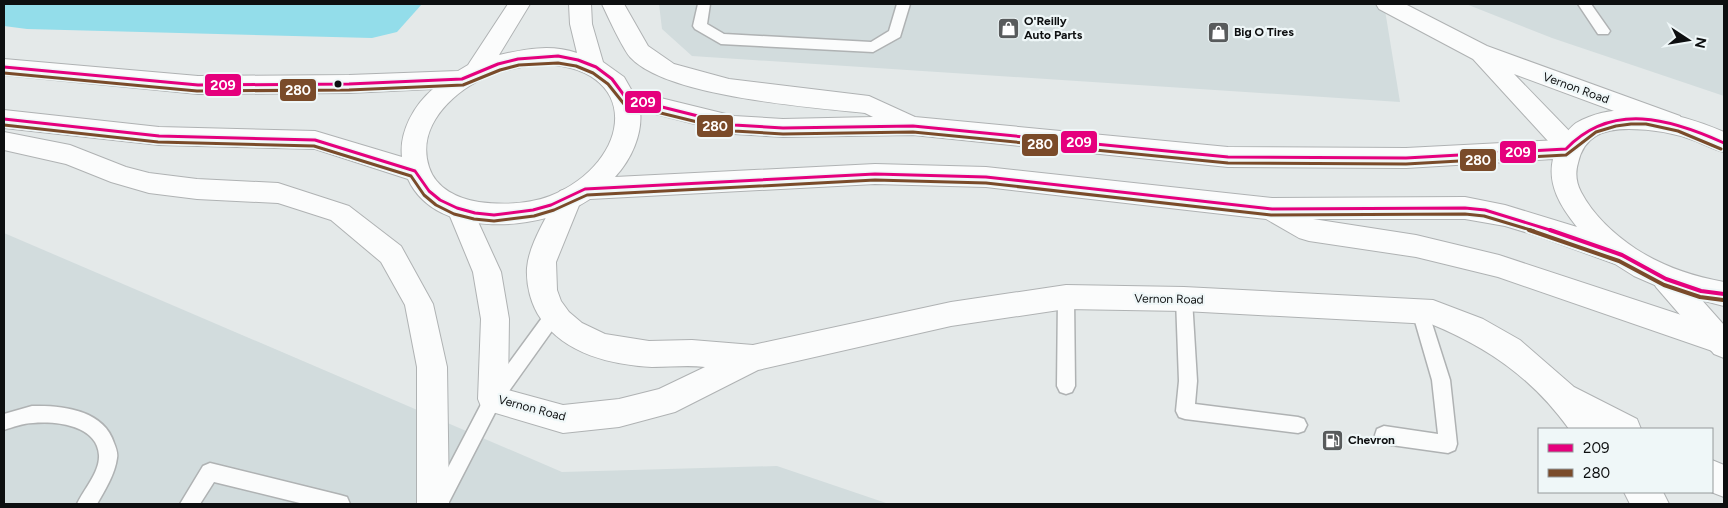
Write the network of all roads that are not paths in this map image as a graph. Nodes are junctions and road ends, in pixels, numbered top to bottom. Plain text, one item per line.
1 (519, 4) edge
2 (580, 4) edge
3 (614, 4) edge
4 (704, 4) edge
5 (903, 4) edge
6 (1387, 4) edge
7 (1584, 4) edge
8 (1603, 31) dead end
9 (1478, 52) junction
10 (592, 66) junction
11 (4, 68) edge
12 (469, 75) junction
13 (626, 98) junction
14 (4, 119) edge
15 (1673, 123) junction
16 (913, 126) junction
17 (4, 141) edge
18 (1724, 143) edge
19 (1567, 147) junction
20 (416, 171) junction
21 (577, 194) junction
22 (460, 209) junction
23 (1272, 209) junction
24 (1622, 255) junction
25 (1666, 279) junction
26 (1724, 294) edge
27 (1066, 297) junction
28 (1184, 299) junction
29 (1420, 311) junction
30 (553, 316) junction
31 (1722, 343) edge
32 (753, 358) junction
33 (1066, 386) dead end
34 (1563, 396) junction
35 (493, 399) junction
36 (4, 422) edge
37 (1298, 425) dead end
38 (1586, 428) edge
39 (1624, 428) edge
40 (1384, 435) dead end
41 (1713, 476) edge
42 (1724, 482) edge
43 (1641, 493) edge
44 (87, 504) edge
45 (190, 504) edge
46 (340, 504) edge
47 (433, 504) edge
48 (438, 504) edge
49 (1653, 504) edge

1 - 12 main road
2 - 10 main road
3 - 16 main road
4 - 5 lane
6 - 9 main road, Vernon Road
7 - 8 lane
9 - 15 main road, Vernon Road
9 - 19 main road, Vernon Road
10 - 12 main road
10 - 13 main road
11 - 12 main road
12 - 20 main road
13 - 16 main road
13 - 21 main road
14 - 20 main road
15 - 18 main road
15 - 19 main road
16 - 19 main road
17 - 47 main road
19 - 24 main road
20 - 22 main road
21 - 22 main road
21 - 23 main road
21 - 30 main road, Vernon Road
22 - 35 main road, Vernon Road
23 - 24 main road
23 - 31 main road
24 - 25 main road
25 - 26 main road
25 - 31 main road
27 - 28 main road, Vernon Road
27 - 32 main road, Vernon Road
27 - 33 lane
28 - 29 main road, Vernon Road
28 - 37 lane
29 - 34 main road, Vernon Road
29 - 40 lane
30 - 32 main road, Vernon Road
30 - 35 lane
32 - 35 main road, Vernon Road
34 - 38 main road, Vernon Road
34 - 39 main road, Vernon Road
35 - 48 lane
36 - 44 lane
41 - 42 main road
43 - 49 main road
45 - 46 lane

